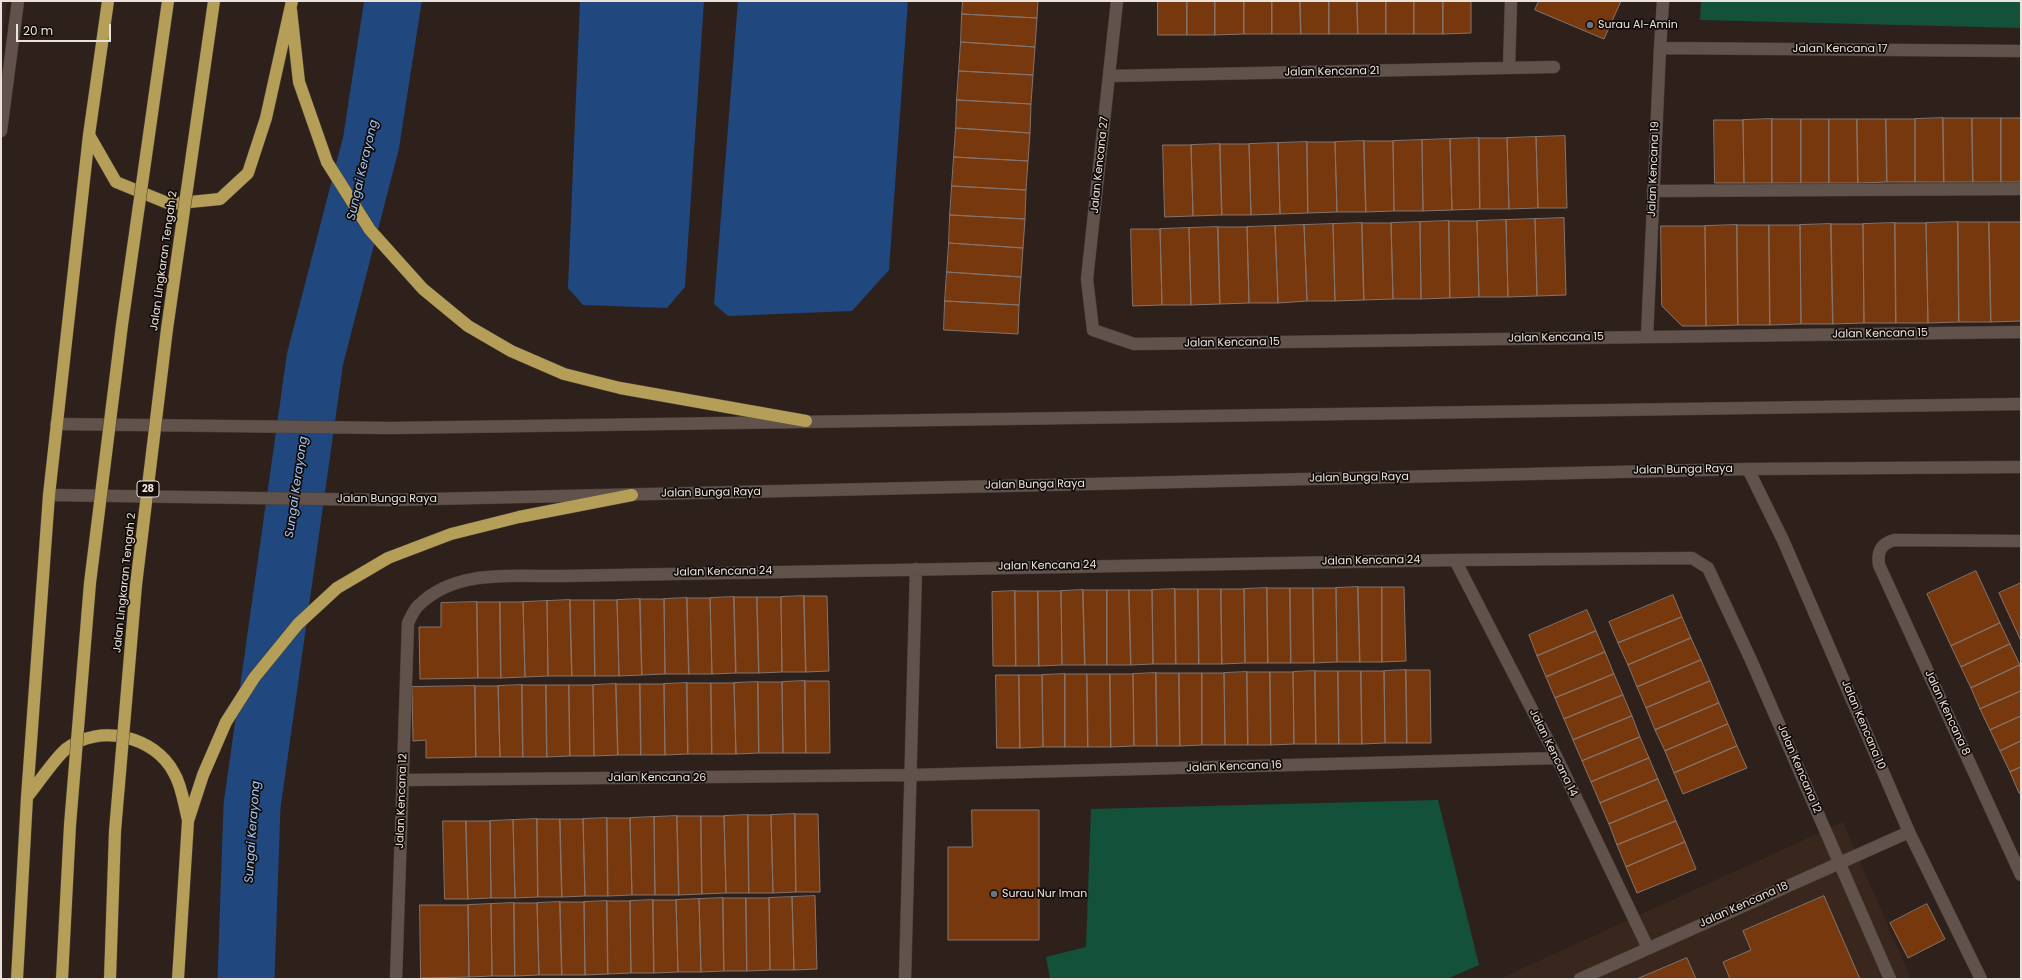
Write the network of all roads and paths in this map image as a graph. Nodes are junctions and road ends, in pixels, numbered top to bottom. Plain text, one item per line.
1 (18, 1) edge
2 (108, 1) edge
3 (168, 1) edge
4 (214, 1) edge
5 (1117, 1) edge
6 (1511, 1) edge
7 (1663, 1) edge
8 (291, 5) edge
9 (1660, 48) junction
10 (2021, 51) edge
11 (1554, 67) dead end
12 (1509, 68) junction
13 (1110, 76) junction
14 (1, 131) edge
15 (89, 135) junction
16 (2021, 189) edge
17 (1653, 191) junction
18 (1093, 330) joint
19 (2021, 332) edge
20 (1647, 337) junction
21 (2021, 404) edge
22 (806, 421) junction
23 (56, 424) junction
24 (2021, 467) edge
25 (1748, 469) junction
26 (632, 494) junction
27 (49, 495) junction
28 (2021, 541) edge
29 (1455, 560) junction
30 (1702, 563) joint
31 (916, 569) junction
32 (408, 623) joint
33 (1557, 758) junction
34 (911, 776) junction
35 (403, 780) junction
36 (27, 797) junction
37 (188, 820) junction
38 (1909, 832) junction
39 (1839, 864) junction
40 (2021, 875) edge
41 (1648, 948) junction
42 (18, 979) edge
43 (62, 979) edge
44 (110, 979) edge
45 (178, 979) edge
46 (396, 979) edge
47 (905, 979) edge
48 (1580, 979) edge
49 (1890, 979) edge
50 (1981, 979) edge

1 - 14 street
2 - 15 highway
3 - 43 highway, bridge
4 - 44 highway, Jalan Lingkaran Tengah 2 / 28, bridge
5 - 13 street, Jalan Kencana 27
6 - 12 street
7 - 9 street, Jalan Kencana 19
8 - 15 highway
8 - 22 highway
9 - 10 street, Jalan Kencana 17
9 - 17 street, Jalan Kencana 19
11 - 12 street, Jalan Kencana 21
12 - 13 street, Jalan Kencana 21
13 - 18 street, Jalan Kencana 27
15 - 23 highway
16 - 17 street
17 - 20 street, Jalan Kencana 19
18 - 20 street, Jalan Kencana 15
19 - 20 street, Jalan Kencana 15
21 - 22 street
22 - 23 street
23 - 27 highway
24 - 25 street, Jalan Bunga Raya
25 - 26 street, Jalan Bunga Raya
25 - 38 street, Jalan Kencana 10
26 - 27 street, Jalan Bunga Raya
26 - 37 highway
27 - 36 highway
28 - 40 street, Jalan Kencana 8
29 - 30 street, Jalan Kencana 24
29 - 31 street, Jalan Kencana 24
29 - 33 street, Jalan Kencana 14
30 - 39 street, Jalan Kencana 12
31 - 32 street, Jalan Kencana 24
31 - 34 street
32 - 35 street, Jalan Kencana 12
33 - 34 street, Jalan Kencana 16
33 - 41 street, Jalan Kencana 14
34 - 35 street, Jalan Kencana 26
34 - 47 street
35 - 46 street, Jalan Kencana 12
36 - 37 highway
36 - 42 highway
37 - 45 highway
38 - 39 street, Jalan Kencana 18
38 - 50 street, Jalan Kencana 10
39 - 41 street, Jalan Kencana 18
39 - 49 street, Jalan Kencana 12
41 - 48 street, Jalan Kencana 18

